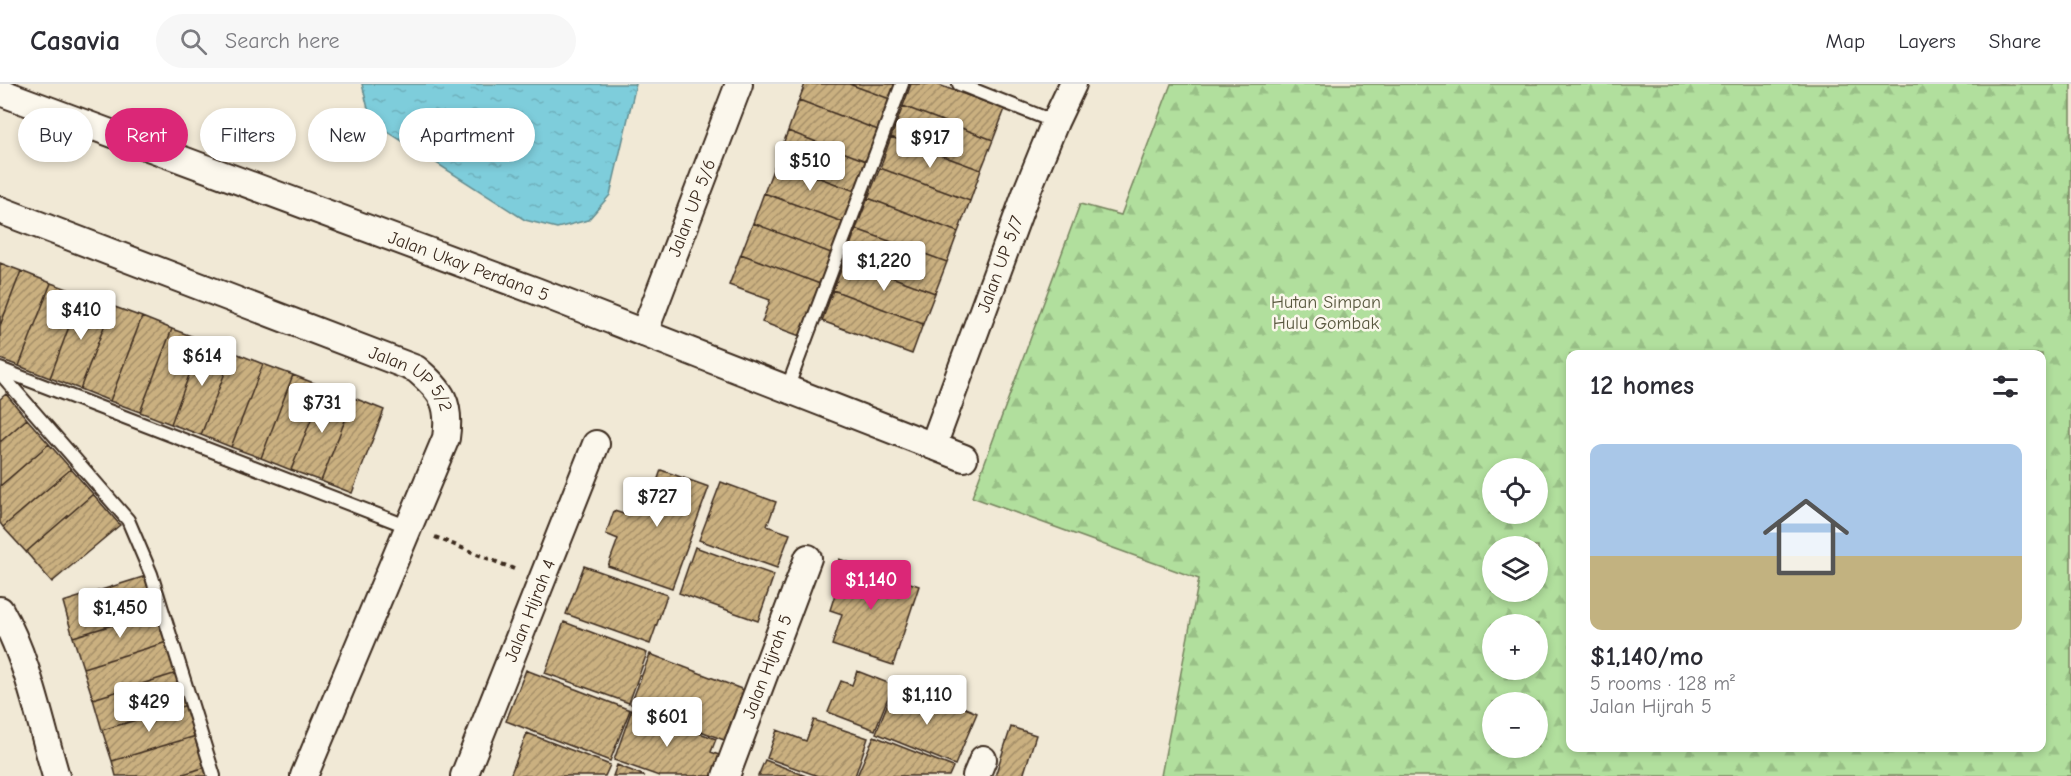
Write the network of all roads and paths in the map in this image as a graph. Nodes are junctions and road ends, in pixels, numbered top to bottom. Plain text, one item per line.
1 (739, 84) edge
2 (902, 84) edge
3 (959, 84) edge
4 (1073, 84) edge
5 (0, 92) edge
6 (1055, 122) junction
7 (0, 210) edge
8 (644, 333) junction
9 (0, 371) edge
10 (787, 389) junction
11 (596, 444) dead end
12 (933, 446) junction
13 (964, 458) dead end
14 (409, 527) junction
15 (808, 558) dead end
16 (542, 580) junction
17 (0, 610) edge
18 (56, 776) edge
19 (214, 776) edge
20 (304, 776) edge
21 (464, 776) edge
22 (726, 776) edge

1 - 8 street, Jalan UP 5/6
2 - 10 lane
3 - 6 lane
4 - 6 street, Jalan UP 5/7
5 - 8 street, Jalan Ukay Perdana 5
6 - 12 street, Jalan UP 5/7
7 - 14 street, Jalan UP 5/2
8 - 10 street, Jalan Ukay Perdana 5
9 - 14 lane
9 - 19 lane
10 - 12 street, Jalan Ukay Perdana 5
11 - 16 street, Jalan Hijrah 4
12 - 13 street, Jalan Ukay Perdana 5
14 - 16 path
14 - 20 street, Jalan UP 5/2
15 - 22 street, Jalan Hijrah 5
16 - 21 street, Jalan Hijrah 4
17 - 18 street

